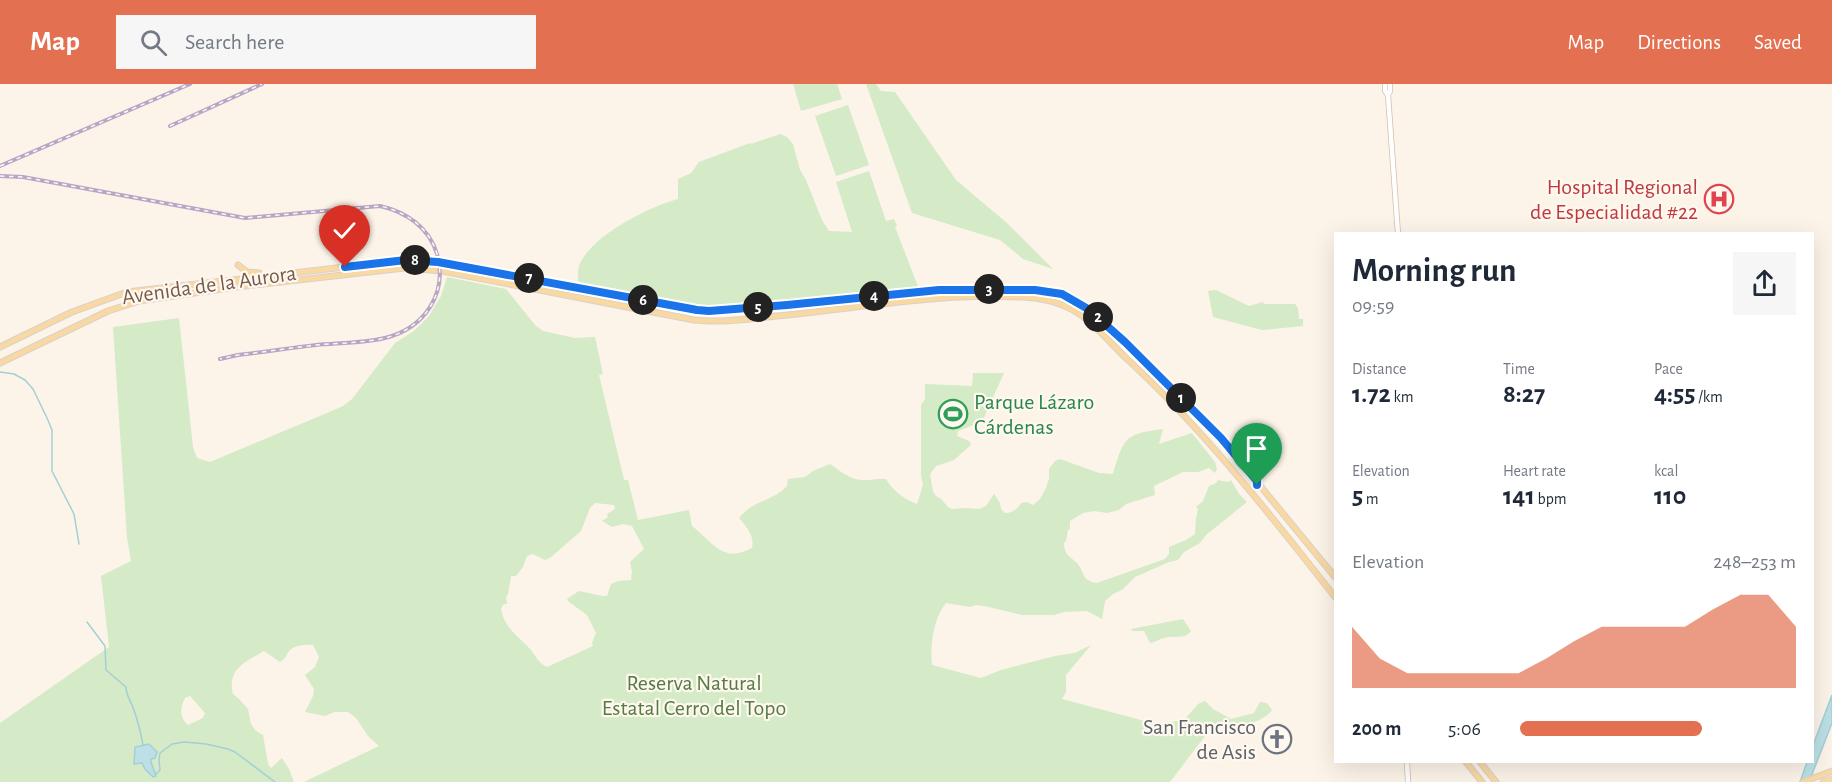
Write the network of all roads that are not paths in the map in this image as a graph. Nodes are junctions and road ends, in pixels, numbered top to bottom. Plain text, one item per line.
1 (1385, 84) edge
2 (1390, 84) edge
3 (1388, 96) junction
4 (1398, 232) edge
5 (238, 265) dead end
6 (273, 274) junction
7 (787, 305) junction
8 (764, 307) junction
9 (784, 316) junction
10 (764, 317) junction
11 (0, 347) edge
12 (0, 363) edge
13 (1257, 481) junction
14 (1249, 488) junction
15 (1322, 560) junction
16 (1312, 569) junction
17 (1334, 576) edge
18 (1334, 596) edge
19 (1407, 763) edge
20 (1467, 763) edge
21 (1481, 763) edge
22 (1832, 771) edge
23 (1832, 779) edge
24 (1408, 782) edge
25 (1482, 782) edge
26 (1496, 782) edge
27 (1803, 782) edge
28 (1823, 782) edge

1 - 3 main road
2 - 3 main road
3 - 4 main road
5 - 6 main road
6 - 8 main road, Avenida de la Aurora
6 - 11 main road, Avenida de la Aurora
7 - 8 main road, Avenida de la Aurora
7 - 9 main road
7 - 13 main road, Avenida de la Aurora
8 - 10 main road
9 - 10 main road, Avenida de la Aurora
9 - 14 main road, Avenida de la Aurora
10 - 12 main road, Avenida de la Aurora
13 - 14 main road
13 - 15 main road, Avenida de la Aurora
14 - 16 main road, Avenida de la Aurora
15 - 16 main road
15 - 17 main road, Avenida de la Aurora
16 - 18 main road, Avenida de la Aurora
19 - 24 main road
20 - 25 main road
21 - 26 main road
22 - 27 main road
23 - 28 main road

